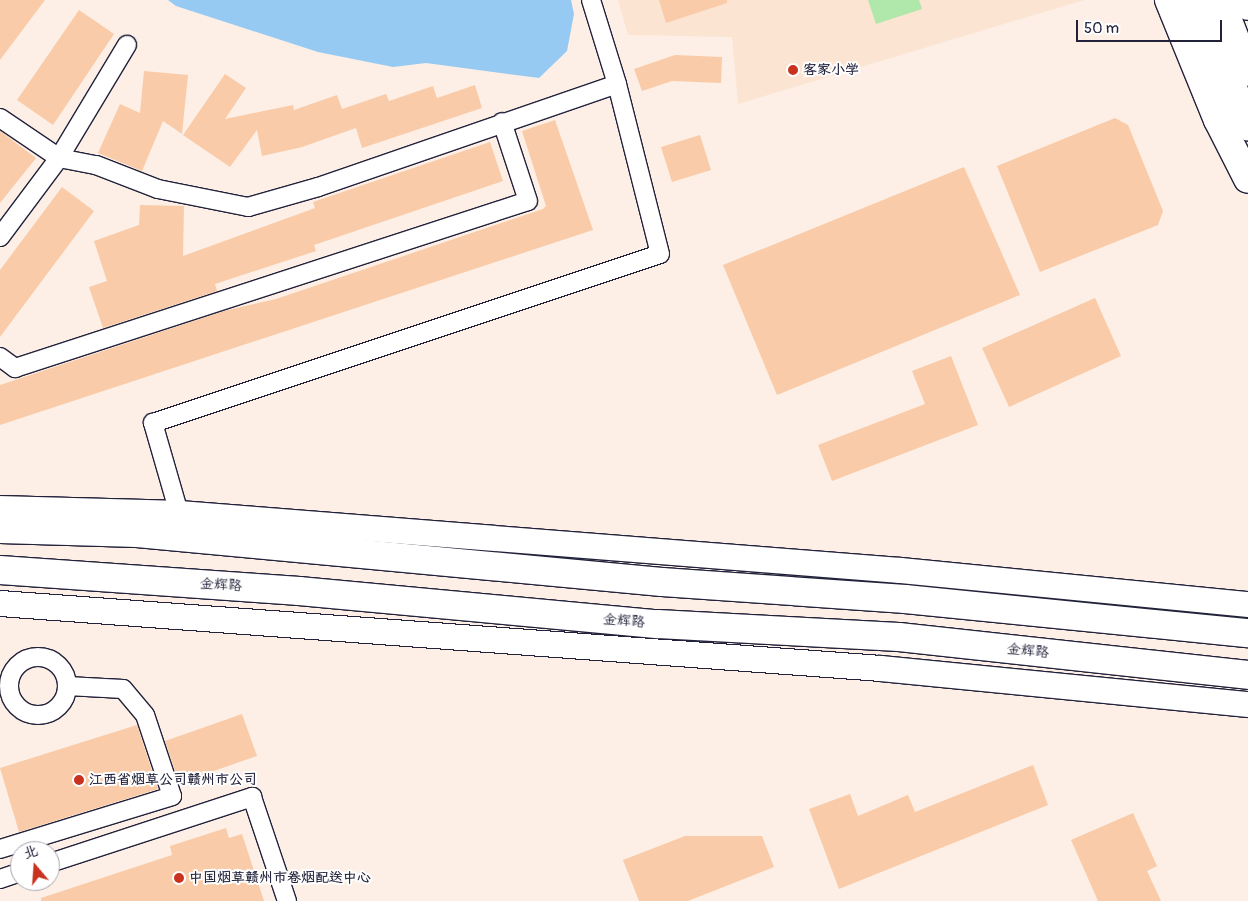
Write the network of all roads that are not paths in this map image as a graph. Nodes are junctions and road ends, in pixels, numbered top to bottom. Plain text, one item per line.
1 (591, 0) edge
2 (1169, 0) edge
3 (1198, 0) edge
4 (1220, 0) edge
5 (1246, 0) edge
6 (1248, 6) edge
7 (127, 45) dead end
8 (1248, 72) edge
9 (617, 84) junction
10 (0, 118) edge
11 (502, 122) junction
12 (1248, 126) edge
13 (59, 158) junction
14 (1248, 179) edge
15 (0, 237) edge
16 (0, 357) edge
17 (0, 508) edge
18 (179, 513) junction
19 (0, 529) edge
20 (0, 570) edge
21 (0, 603) edge
22 (1248, 604) edge
23 (1248, 633) edge
24 (1248, 675) edge
25 (67, 686) junction
26 (1248, 704) edge
27 (8, 708) edge
28 (0, 849) edge
29 (60, 860) edge
30 (287, 901) edge

1 - 9 street
2 - 14 main road
3 - 12 main road
4 - 8 main road
5 - 6 main road
7 - 13 street
9 - 11 street
9 - 18 street
10 - 13 street
11 - 13 street
11 - 16 street
13 - 15 street
17 - 18 street
18 - 22 street
19 - 23 main road
20 - 24 main road, 金辉路
21 - 26 street
25 - 27 street
25 - 27 street
25 - 28 street
29 - 30 street

